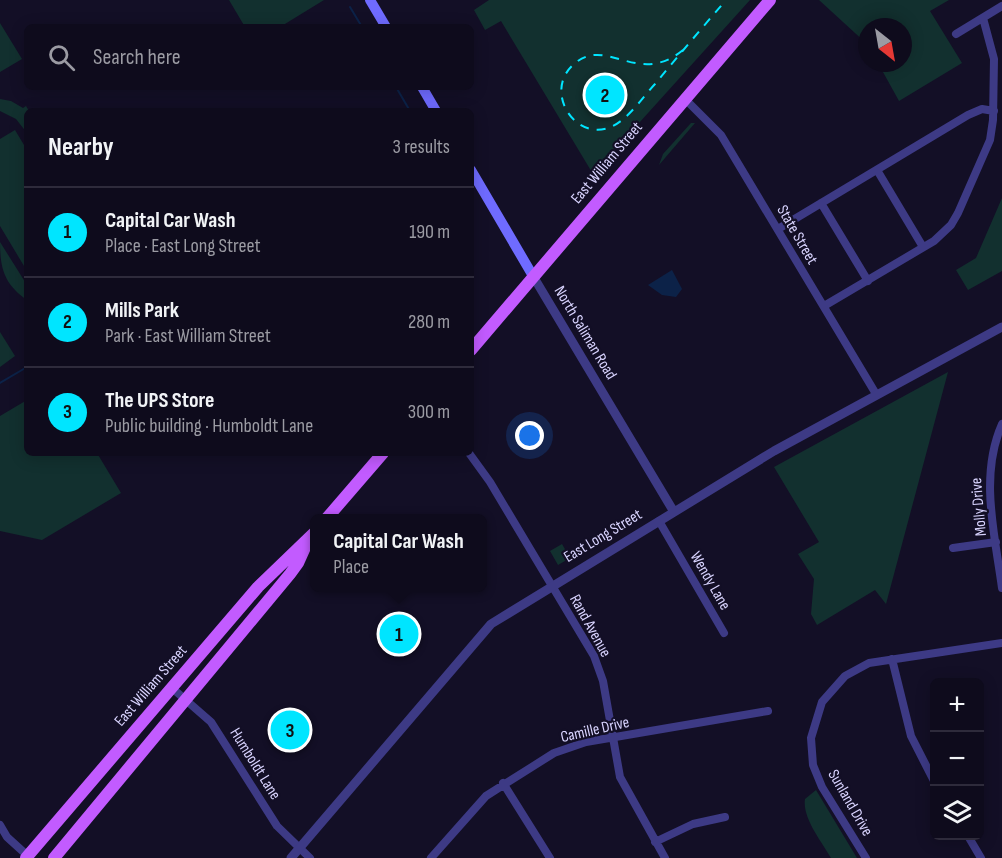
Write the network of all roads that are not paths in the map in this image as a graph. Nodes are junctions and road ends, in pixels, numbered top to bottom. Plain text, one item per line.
1 (370, 0) edge
2 (770, 0) edge
3 (1002, 6) edge
4 (983, 18) junction
5 (384, 24) edge
6 (956, 34) dead end
7 (424, 90) edge
8 (684, 98) junction
9 (434, 108) edge
10 (994, 111) junction
11 (877, 170) junction
12 (474, 175) edge
13 (821, 203) junction
14 (778, 229) junction
15 (923, 247) junction
16 (533, 276) junction
17 (868, 280) junction
18 (824, 306) junction
19 (1002, 327) edge
20 (474, 346) edge
21 (876, 394) junction
22 (1002, 424) edge
23 (380, 456) edge
24 (472, 456) edge
25 (674, 512) junction
26 (331, 514) edge
27 (659, 521) junction
28 (310, 538) edge
29 (310, 539) edge
30 (996, 542) junction
31 (953, 548) dead end
32 (551, 585) junction
33 (1002, 588) edge
34 (724, 633) dead end
35 (1002, 643) edge
36 (892, 659) junction
37 (172, 688) junction
38 (185, 698) junction
39 (768, 711) dead end
40 (613, 737) junction
41 (930, 773) edge
42 (504, 783) junction
43 (725, 817) dead end
44 (0, 825) edge
45 (970, 840) edge
46 (655, 843) junction
47 (299, 848) junction
48 (28, 857) edge
49 (54, 858) edge
50 (291, 858) edge
51 (310, 858) edge
52 (431, 858) edge
53 (550, 858) edge
54 (665, 858) edge
55 (866, 858) edge
56 (981, 858) edge

1 - 5 main road
2 - 8 main road, East William Street
3 - 4 street
4 - 6 street
4 - 10 street
7 - 9 main road
8 - 14 street, State Street
8 - 16 main road, East William Street
10 - 11 street
10 - 15 street
11 - 13 street
11 - 15 street
12 - 16 main road, North Saliman Road
13 - 14 street
13 - 17 street
14 - 18 street, State Street
15 - 17 street
16 - 20 main road, East William Street
16 - 25 street, North Saliman Road
17 - 18 street
18 - 21 street, State Street
19 - 21 street, East Long Street
21 - 25 street, East Long Street
22 - 30 street, Molly Drive
23 - 26 main road
24 - 32 street, Rand Avenue
25 - 27 street, East Long Street
27 - 32 street, East Long Street
27 - 34 street, Wendy Lane
28 - 37 main road, East William Street
29 - 38 main road, East William Street
30 - 31 street
30 - 33 street, Molly Drive
32 - 40 street, Rand Avenue
32 - 47 street, East Long Street
35 - 36 street
36 - 41 street
36 - 55 street, Sunland Drive
37 - 38 street, Humboldt Lane
37 - 48 main road, East William Street
38 - 47 street, Humboldt Lane
38 - 49 main road, East William Street
39 - 40 street, Camille Drive
40 - 42 street, Camille Drive
40 - 46 street, Rand Avenue
42 - 52 street, Camille Drive
42 - 53 street
43 - 46 street
44 - 48 street
45 - 56 street
46 - 54 street, Rand Avenue
47 - 50 street, East Long Street
47 - 51 street, Humboldt Lane

